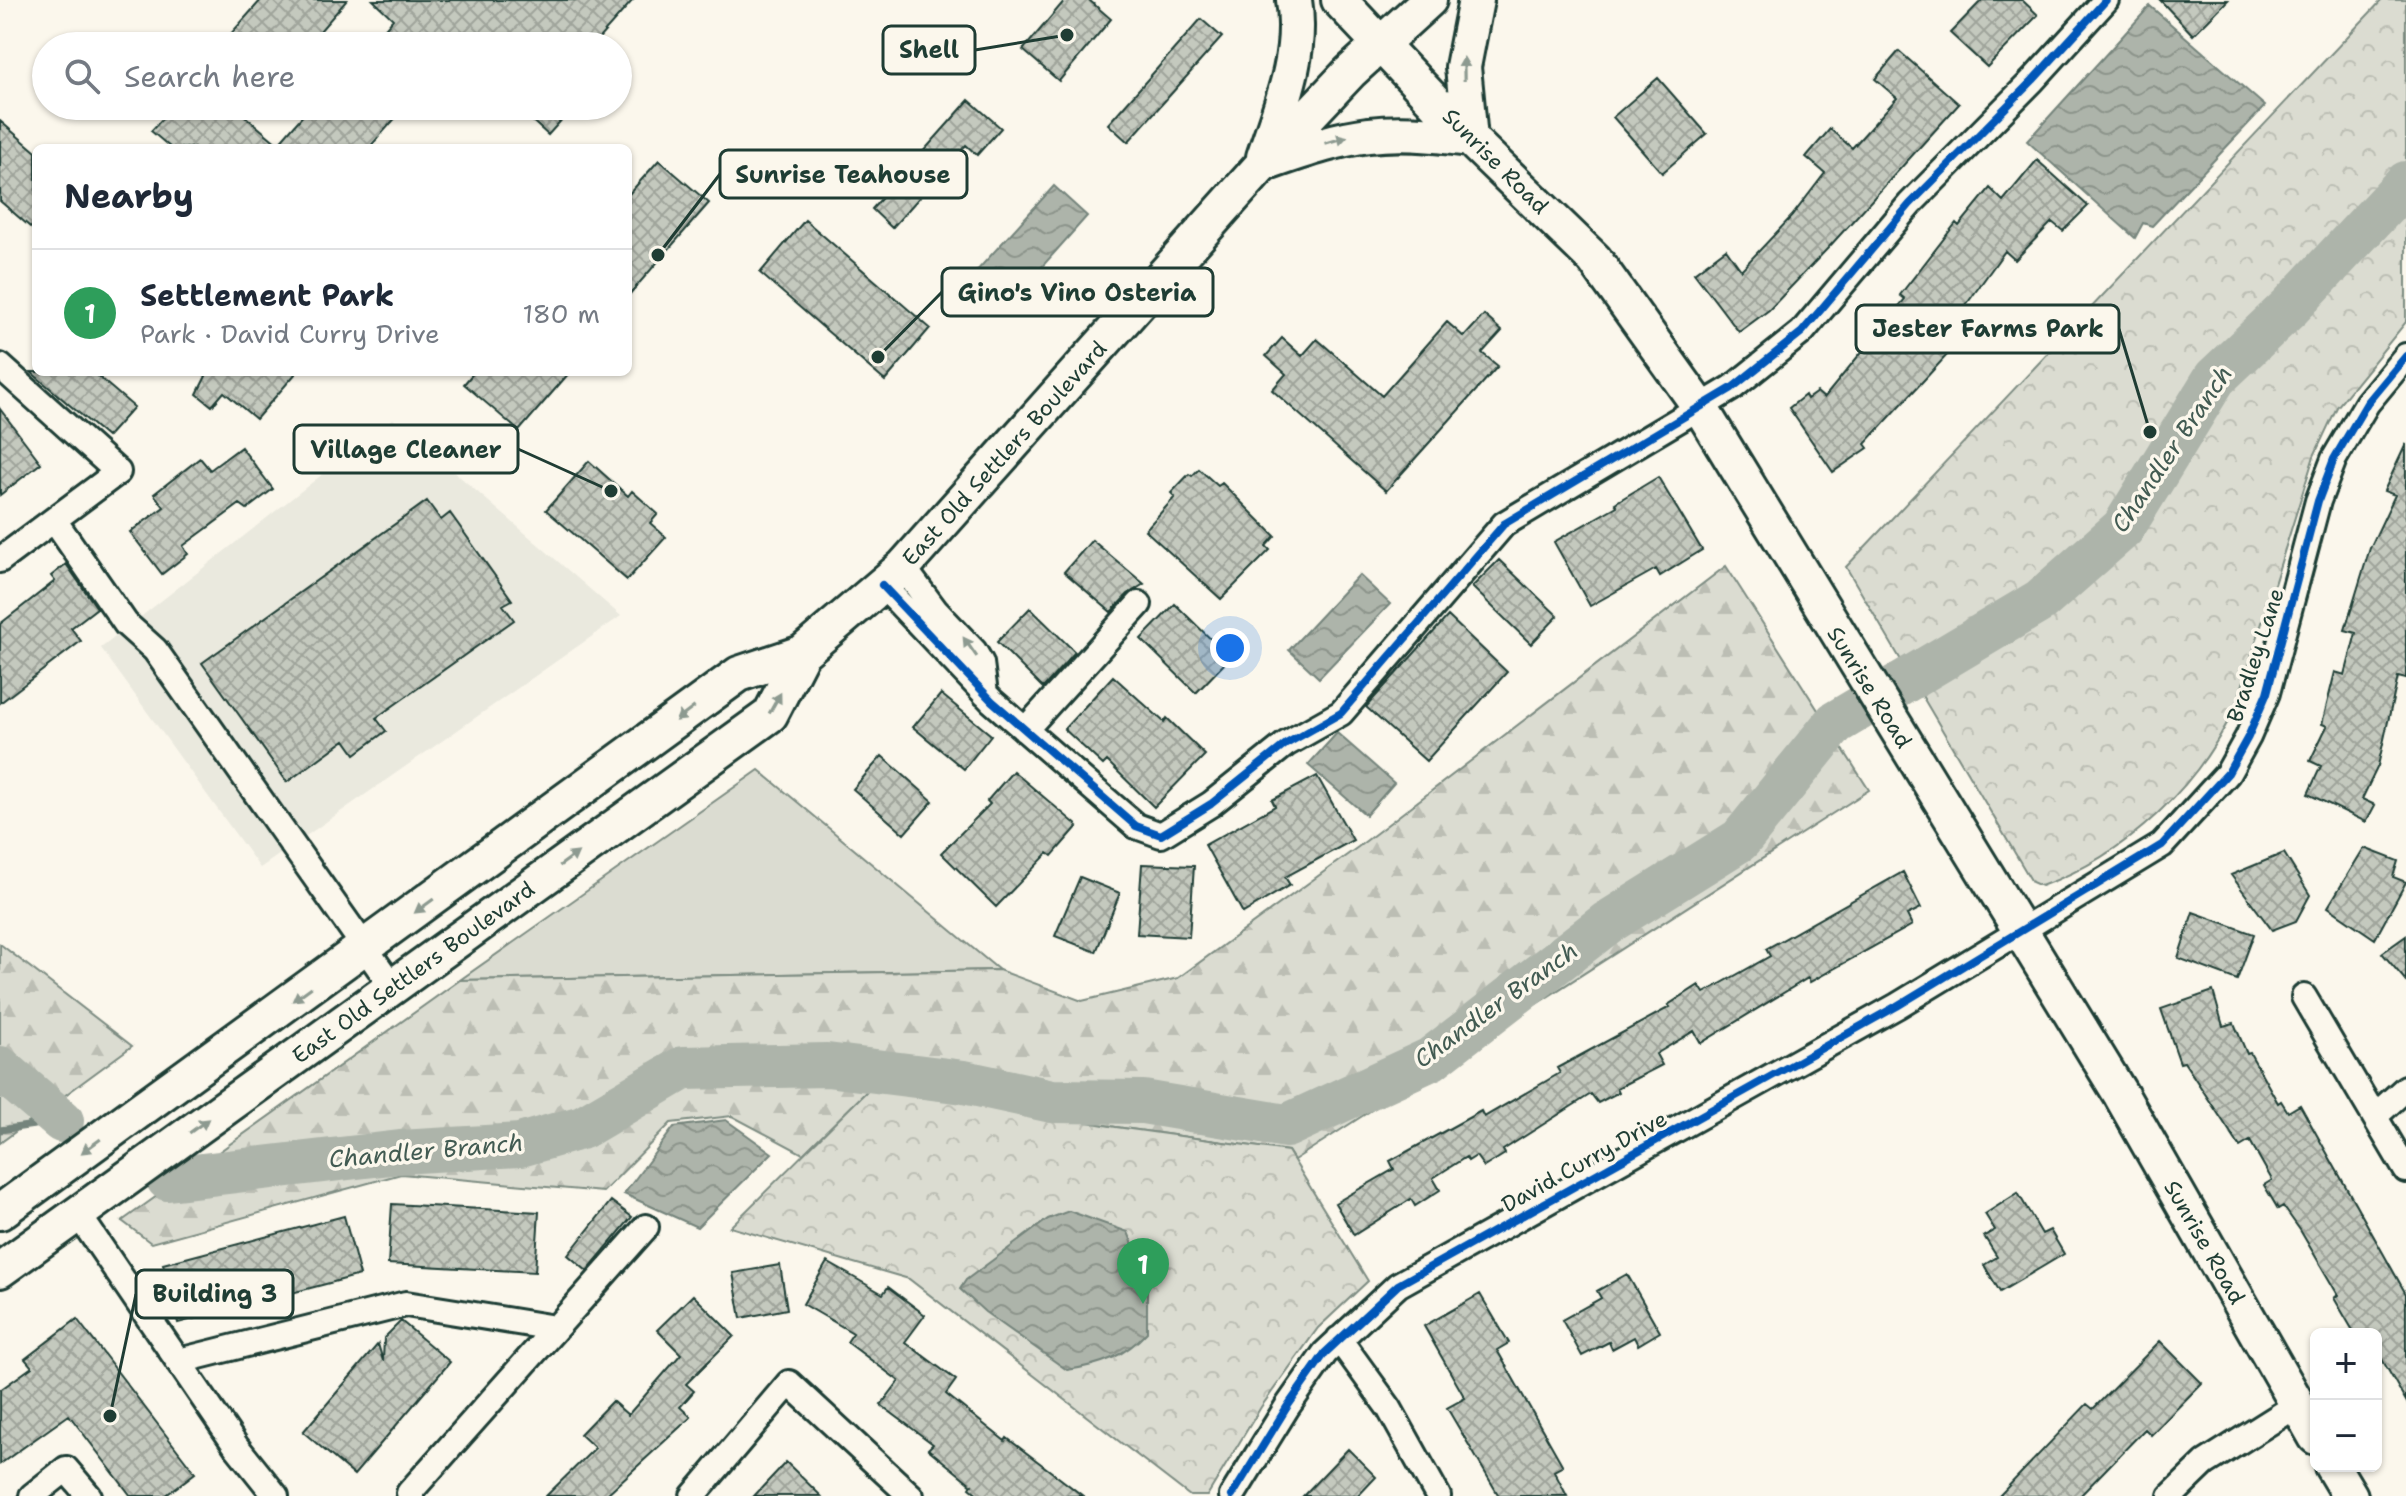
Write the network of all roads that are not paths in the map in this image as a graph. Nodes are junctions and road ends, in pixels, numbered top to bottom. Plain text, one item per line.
1 (1294, 0) edge
2 (1339, 0) edge
3 (1429, 0) edge
4 (1476, 0) edge
5 (2106, 0) edge
6 (1381, 44) junction
7 (1470, 139) junction
8 (1262, 165) junction
9 (2406, 356) edge
10 (0, 366) edge
11 (1700, 407) junction
12 (54, 520) junction
13 (0, 560) edge
14 (892, 576) junction
15 (1139, 604) dead end
16 (802, 653) junction
17 (1025, 730) junction
18 (2022, 933) junction
19 (365, 948) junction
20 (392, 986) junction
21 (2304, 997) dead end
22 (2406, 1088) edge
23 (2375, 1116) junction
24 (2406, 1170) edge
25 (0, 1212) edge
26 (78, 1214) junction
27 (646, 1227) dead end
28 (0, 1270) edge
29 (555, 1328) junction
30 (1339, 1339) junction
31 (179, 1361) junction
32 (2297, 1405) junction
33 (2310, 1427) edge
34 (2336, 1472) edge
35 (32, 1496) edge
36 (89, 1496) edge
37 (276, 1496) edge
38 (411, 1496) edge
39 (693, 1496) edge
40 (911, 1496) edge
41 (1232, 1496) edge
42 (1438, 1496) edge
43 (2171, 1496) edge
44 (2350, 1496) edge

1 - 8 main road
2 - 6 main road, Sunrise Road
3 - 6 main road, East Old Settlers Boulevard
7 -> 4 main road
5 - 11 street
6 - 7 main road, Sunrise Road
6 - 8 main road, East Old Settlers Boulevard
8 -> 7 main road
7 - 11 main road, Sunrise Road
8 - 14 main road, East Old Settlers Boulevard
9 - 18 street, Bradley Lane
10 - 12 street
11 - 17 street
11 - 18 main road, Sunrise Road
12 - 13 street
12 - 19 street
14 - 16 main road, East Old Settlers Boulevard
14 - 17 street
15 - 17 street
16 -> 19 main road, East Old Settlers Boulevard
20 -> 16 main road, East Old Settlers Boulevard
18 - 30 street, David Curry Drive
18 - 32 main road, Sunrise Road
19 - 20 street
19 -> 25 main road, East Old Settlers Boulevard
26 -> 20 main road, East Old Settlers Boulevard
21 - 23 street
22 - 23 street
23 - 24 street
26 - 28 main road, East Old Settlers Boulevard
26 - 31 street
27 - 29 street
29 - 31 street
29 - 38 street
30 - 41 street, David Curry Drive
30 - 42 street
31 - 37 street
32 - 33 main road, Sunrise Road
32 - 43 street
34 - 44 main road
35 - 36 street
39 - 40 street

